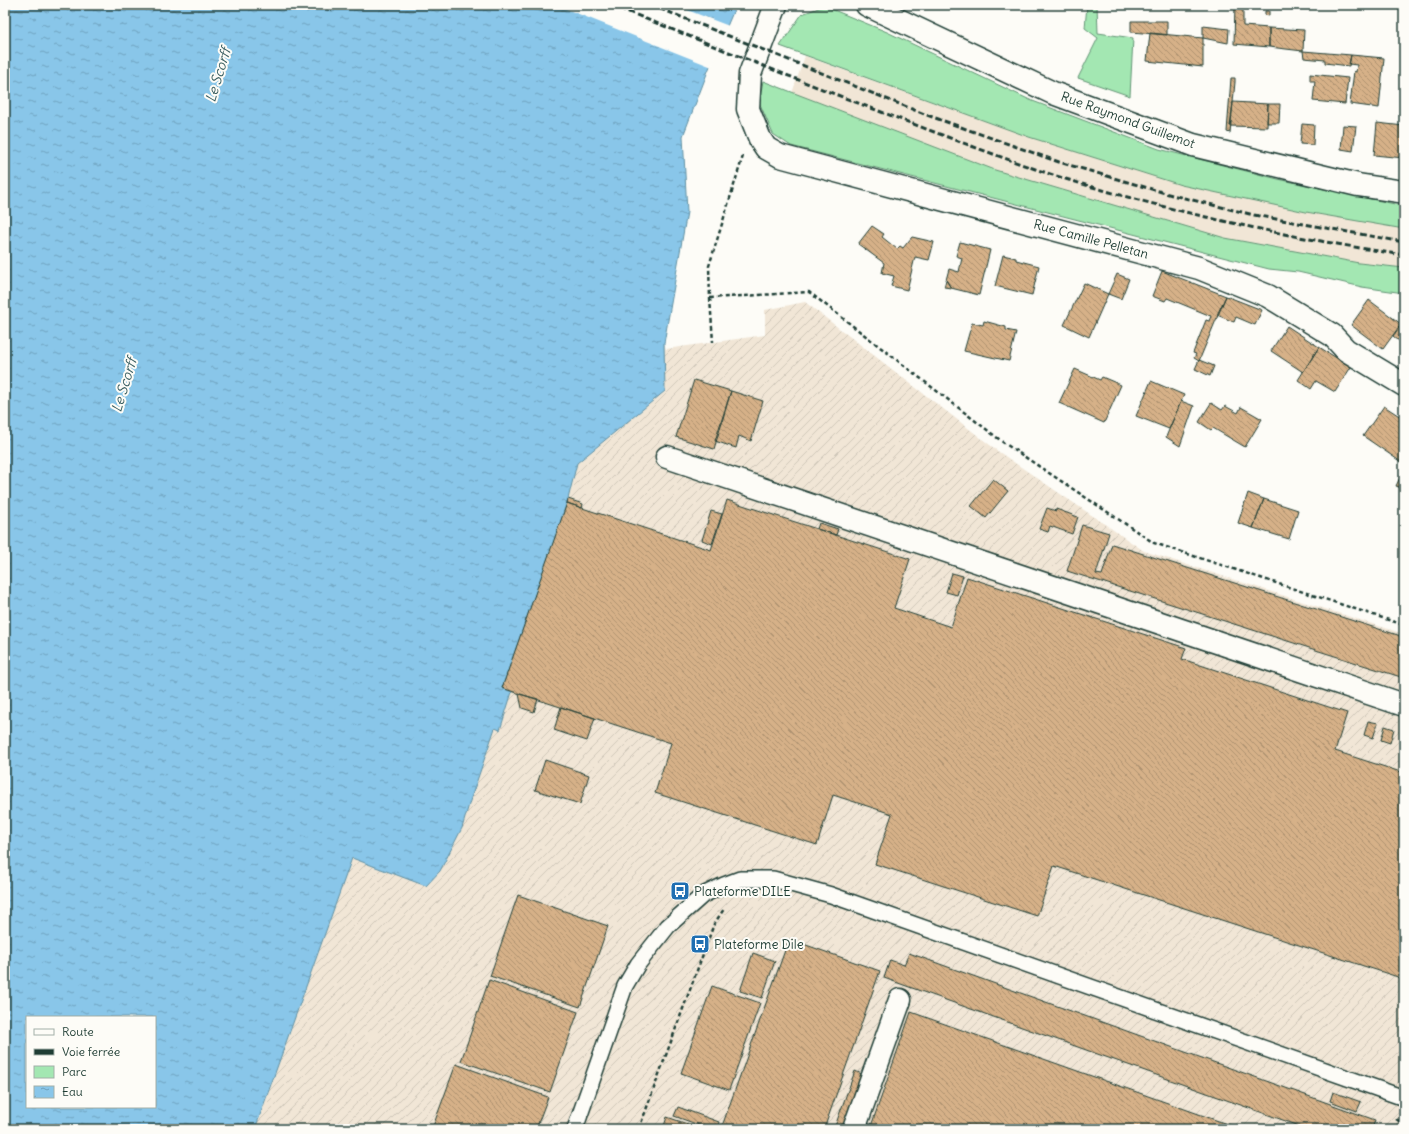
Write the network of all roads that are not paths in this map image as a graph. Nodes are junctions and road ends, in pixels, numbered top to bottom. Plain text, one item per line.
1 (776, 5) edge
2 (867, 5) edge
3 (1404, 192) edge
4 (1404, 385) edge
5 (667, 457) dead end
6 (1404, 704) edge
7 (900, 1000) dead end
8 (1404, 1098) edge
9 (575, 1129) edge
10 (854, 1129) edge

1 - 4 street, Rue Camille Pelletan
2 - 3 street, Rue Raymond Guillemot
5 - 6 street
7 - 10 street
8 - 9 lane

